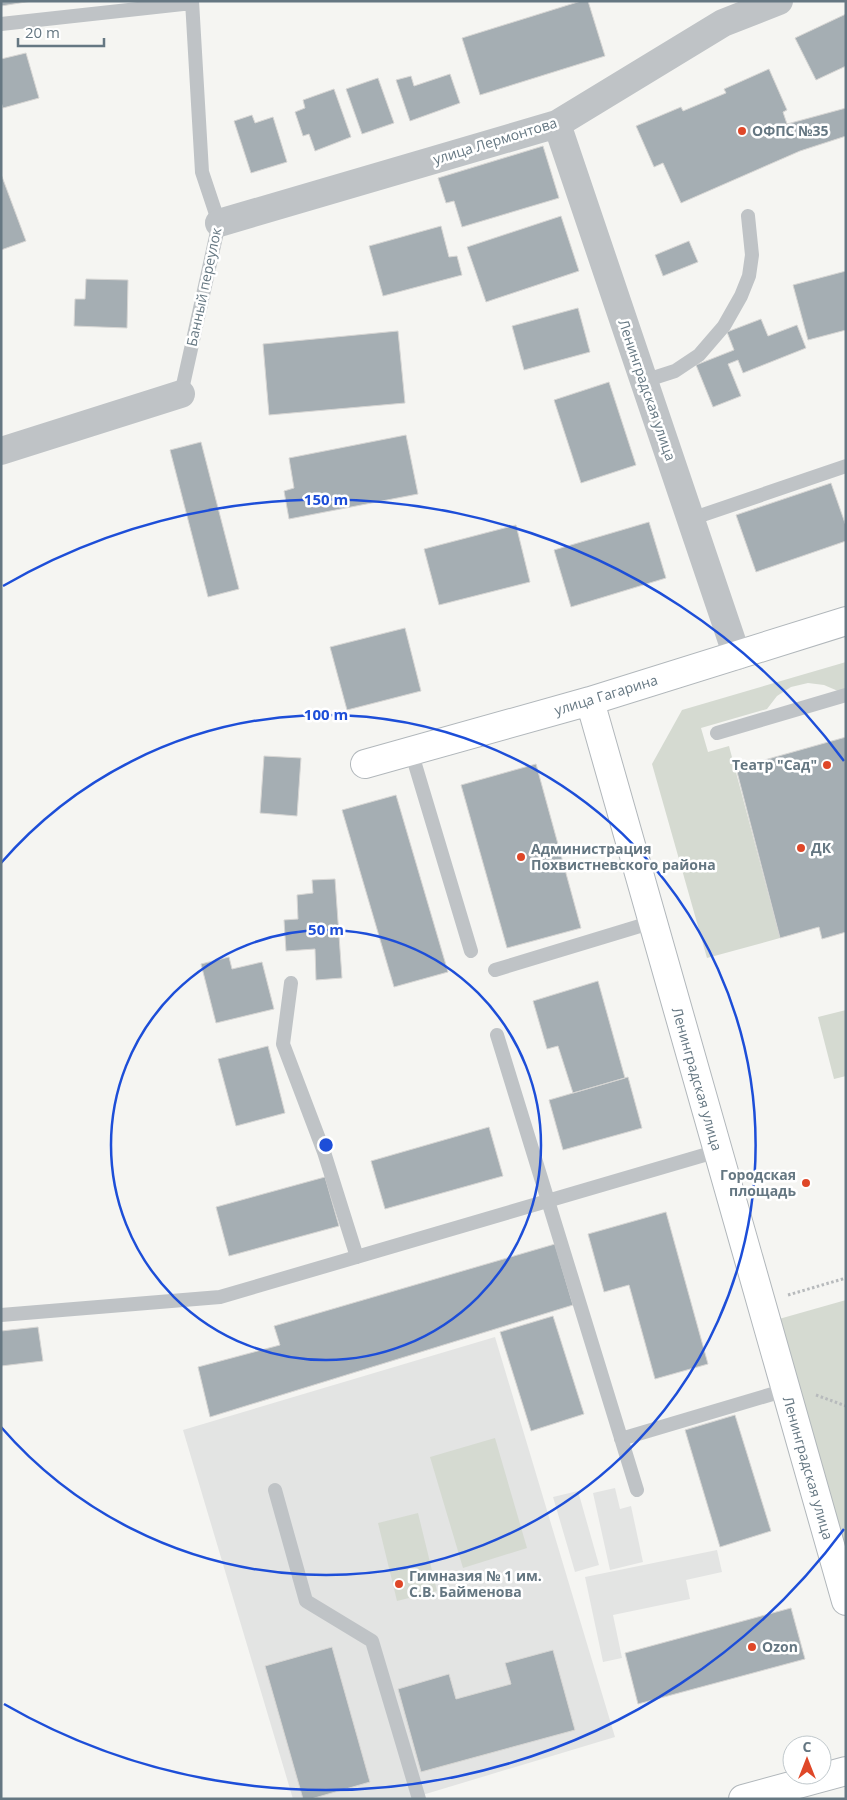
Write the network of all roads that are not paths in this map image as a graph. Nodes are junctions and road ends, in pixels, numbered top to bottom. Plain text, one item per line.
1 (779, 1) edge
2 (192, 2) edge
3 (1, 24) edge
4 (558, 124) junction
5 (748, 216) dead end
6 (219, 222) junction
7 (644, 381) junction
8 (181, 394) joint
9 (1, 452) edge
10 (846, 466) edge
11 (691, 519) junction
12 (846, 621) edge
13 (737, 656) junction
14 (846, 695) edge
15 (590, 701) junction
16 (717, 733) dead end
17 (411, 751) junction
18 (365, 764) dead end
19 (653, 922) junction
20 (471, 951) dead end
21 (495, 970) dead end
22 (291, 983) dead end
23 (497, 1035) dead end
24 (718, 1151) junction
25 (548, 1200) junction
26 (357, 1257) junction
27 (1, 1314) edge
28 (786, 1390) junction
29 (621, 1439) junction
30 (275, 1490) dead end
31 (637, 1490) dead end
32 (846, 1601) edge
33 (846, 1771) edge
34 (419, 1799) edge
35 (743, 1799) edge

1 - 4 street, улица Лермонтова
2 - 3 lane
2 - 6 lane, Банный переулок
4 - 6 street, улица Лермонтова
4 - 7 street, Ленинградская улица
5 - 7 lane
6 - 8 lane, Банный переулок
7 - 11 street, Ленинградская улица
8 - 9 street
10 - 11 lane
11 - 13 street, Ленинградская улица
12 - 13 street, улица Гагарина
13 - 15 street, улица Гагарина
14 - 16 lane
15 - 17 street, улица Гагарина
15 - 19 street, Ленинградская улица
17 - 18 street, улица Гагарина
17 - 20 lane
19 - 21 lane
19 - 24 street, Ленинградская улица
22 - 26 lane
23 - 25 lane
24 - 25 lane
24 - 28 street, Ленинградская улица
25 - 26 lane
25 - 29 lane
26 - 27 lane
28 - 29 lane
28 - 32 street, Ленинградская улица
29 - 31 lane
30 - 34 lane
33 - 35 street

